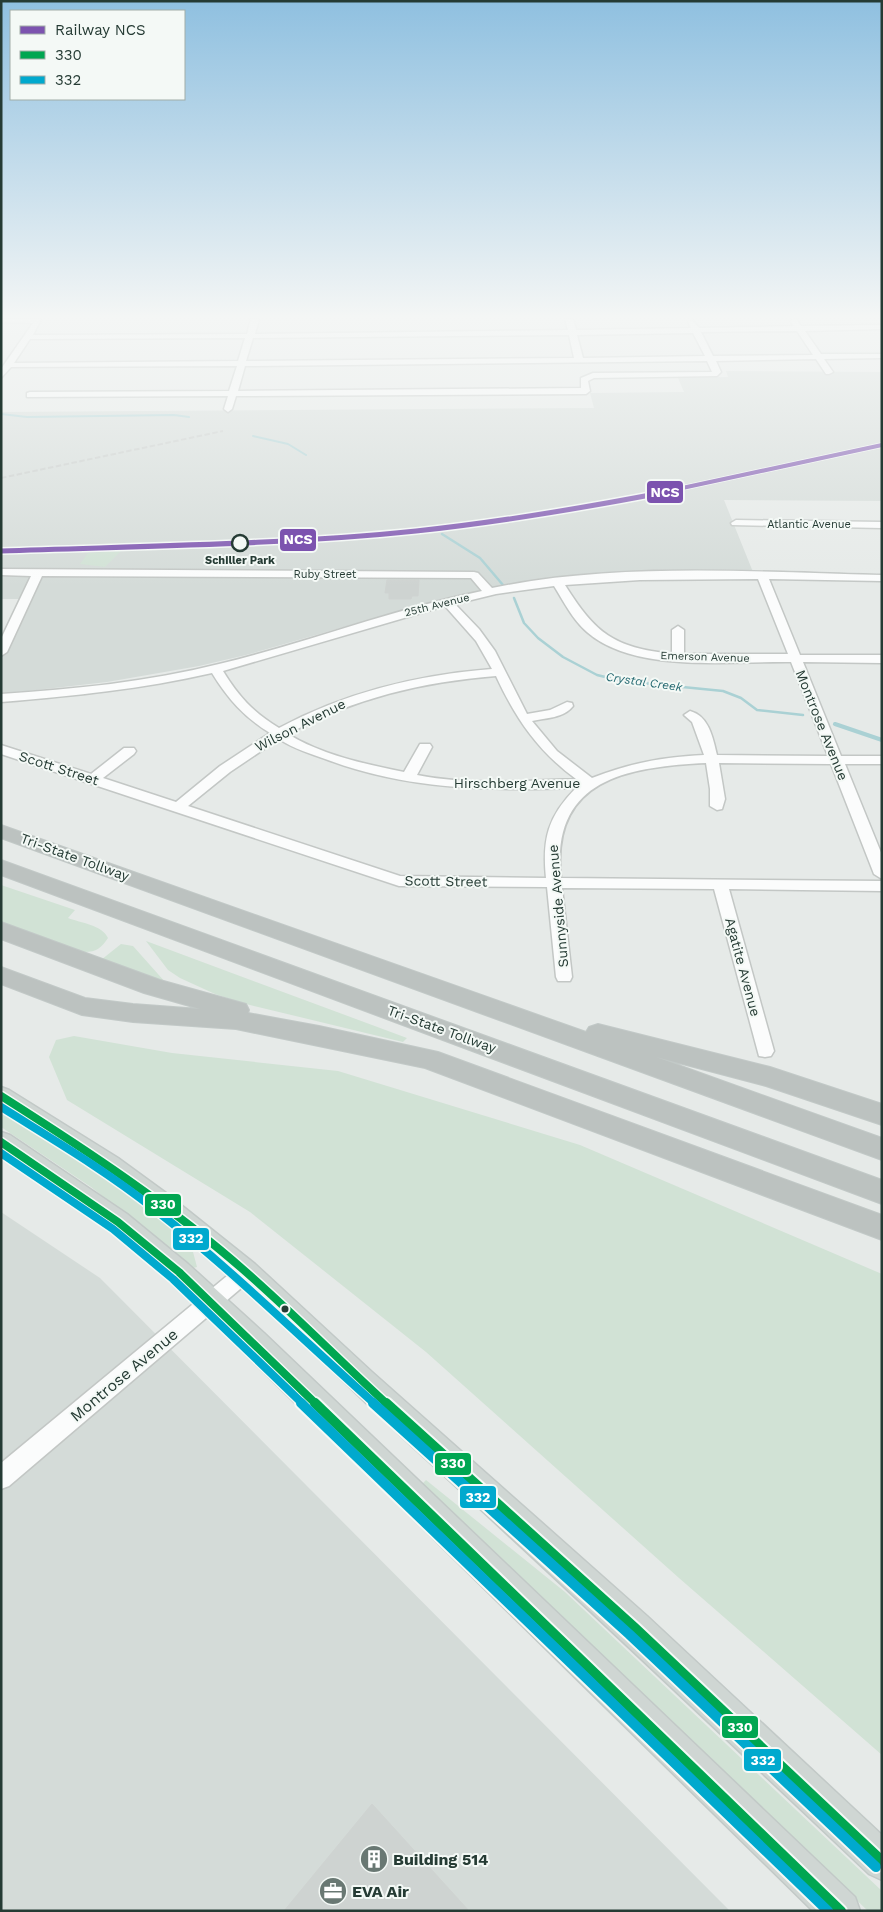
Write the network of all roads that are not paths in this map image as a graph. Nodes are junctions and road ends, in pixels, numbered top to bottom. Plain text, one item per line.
1 (736, 524) dead end
2 (882, 525) edge
3 (1, 572) edge
4 (38, 573) junction
5 (763, 576) junction
6 (882, 578) edge
7 (558, 583) junction
8 (490, 593) junction
9 (447, 602) junction
10 (678, 630) dead end
11 (1, 652) edge
12 (678, 658) junction
13 (796, 658) junction
14 (882, 659) edge
15 (216, 669) junction
16 (499, 672) junction
17 (1, 698) edge
18 (566, 706) dead end
19 (690, 714) dead end
20 (524, 718) junction
21 (279, 735) junction
22 (424, 746) dead end
23 (1, 749) edge
24 (129, 750) dead end
25 (710, 759) junction
26 (836, 760) junction
27 (882, 760) edge
28 (408, 778) junction
29 (93, 779) junction
30 (590, 783) junction
31 (717, 806) dead end
32 (178, 808) junction
33 (1, 831) edge
34 (1, 868) edge
35 (882, 874) edge
36 (554, 882) junction
37 (720, 884) junction
38 (882, 886) edge
39 (1, 930) edge
40 (1, 975) edge
41 (564, 977) dead end
42 (486, 1006) junction
43 (765, 1050) dead end
44 (405, 1053) junction
45 (1, 1096) edge
46 (882, 1115) edge
47 (1, 1142) edge
48 (882, 1149) edge
49 (882, 1192) edge
50 (868, 1223) edge
51 (882, 1234) edge
52 (246, 1272) junction
53 (210, 1301) junction
54 (1, 1478) edge
55 (882, 1861) edge
56 (841, 1911) edge

1 - 2 street, Atlantic Avenue
3 - 4 street, Ruby Street
4 - 8 street, Ruby Street
4 - 11 street
5 - 6 street, 25th Avenue
5 - 7 street, 25th Avenue
5 - 13 street, Montrose Avenue
7 - 8 street, 25th Avenue
7 - 12 street, Emerson Avenue
8 - 9 street, 25th Avenue
9 - 15 street, 25th Avenue
9 - 16 street
10 - 12 street
12 - 13 street, Emerson Avenue
13 - 14 street, Emerson Avenue
13 - 26 street, Montrose Avenue
15 - 17 street, 25th Avenue
15 - 21 street, Hirschberg Avenue
16 - 20 street
16 - 21 street, Wilson Avenue
18 - 20 street
19 - 25 street
20 - 30 street
21 - 28 street, Hirschberg Avenue
21 - 32 street, Wilson Avenue
22 - 28 street
23 - 29 street, Scott Street
24 - 29 street
25 - 26 street, Hirschberg Avenue
25 - 30 street, Hirschberg Avenue
25 - 31 street
26 - 27 street, Hirschberg Avenue
26 - 35 street, Montrose Avenue
28 - 30 street, Hirschberg Avenue
29 - 32 street, Scott Street
30 - 36 street, Sunnyside Avenue
32 - 36 street, Scott Street
33 - 42 highway, Tri-State Tollway
34 - 49 highway, Tri-State Tollway
36 - 37 street, Scott Street
36 - 41 street, Sunnyside Avenue
37 - 38 street, Scott Street
37 - 43 street, Agatite Avenue
39 - 44 highway
40 - 44 highway
42 - 46 highway
42 - 48 highway, Tri-State Tollway
44 - 50 highway
45 - 52 main road
47 - 53 main road
50 - 51 highway
52 - 53 street, Montrose Avenue
52 - 55 main road
53 - 54 street, Montrose Avenue
53 - 56 main road

